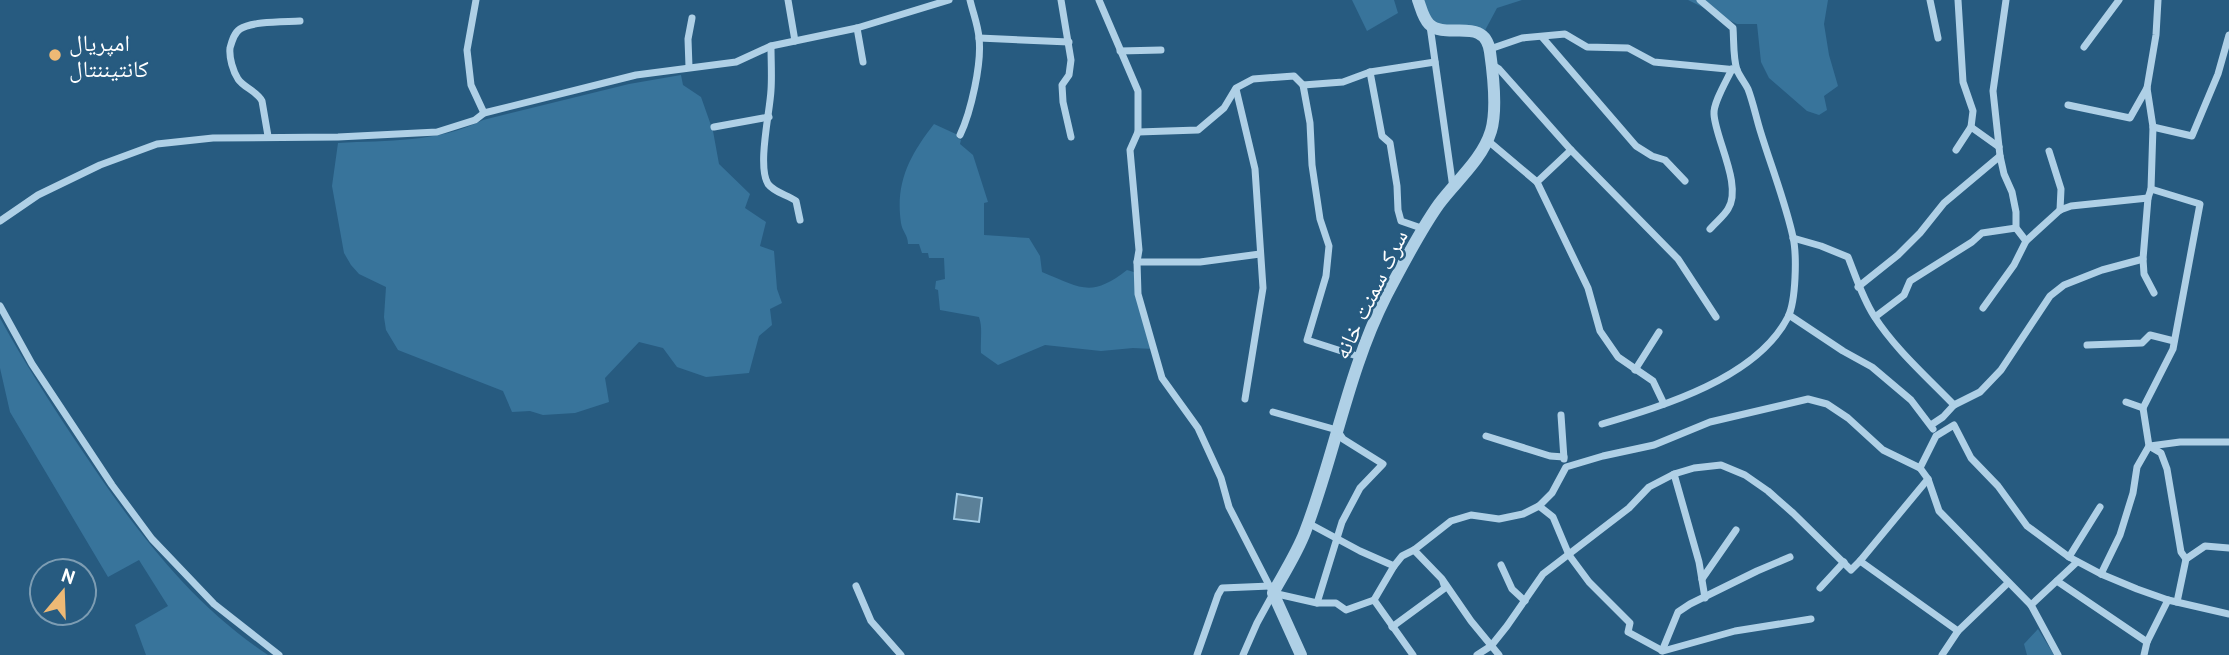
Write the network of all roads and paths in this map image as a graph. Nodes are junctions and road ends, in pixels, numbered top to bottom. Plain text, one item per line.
1 (476, 0) edge
2 (799, 0) edge
3 (949, 0) edge
4 (970, 0) edge
5 (1061, 0) edge
6 (1099, 0) edge
7 (1419, 0) edge
8 (1700, 0) edge
9 (1930, 0) edge
10 (1958, 0) edge
11 (2006, 0) edge
12 (2119, 0) edge
13 (2158, 0) edge
14 (788, 2) edge
15 (692, 18) dead end
16 (300, 21) dead end
17 (1430, 26) junction
18 (858, 28) junction
19 (2229, 35) edge
20 (1542, 37) junction
21 (979, 38) junction
22 (1938, 38) dead end
23 (796, 41) junction
24 (1069, 42) junction
25 (771, 46) junction
26 (2084, 47) dead end
27 (1490, 49) junction
28 (1161, 50) dead end
29 (1120, 51) junction
30 (863, 62) dead end
31 (1435, 62) junction
32 (1491, 64) junction
33 (689, 67) junction
34 (1734, 69) junction
35 (1370, 72) junction
36 (1303, 85) junction
37 (1236, 88) junction
38 (2147, 88) junction
39 (2068, 105) dead end
40 (484, 113) junction
41 (769, 117) junction
42 (714, 127) dead end
43 (1970, 127) junction
44 (2153, 127) junction
45 (1138, 132) junction
46 (960, 135) dead end
47 (268, 136) junction
48 (1071, 137) dead end
49 (1487, 140) junction
50 (1999, 147) junction
51 (1571, 150) junction
52 (1956, 150) dead end
53 (2049, 151) dead end
54 (2000, 156) junction
55 (1685, 181) dead end
56 (1537, 182) junction
57 (1453, 188) junction
58 (2151, 189) junction
59 (2148, 198) junction
60 (2060, 210) junction
61 (800, 220) dead end
62 (0, 221) edge
63 (2016, 228) junction
64 (1424, 229) junction
65 (1710, 229) dead end
66 (1793, 238) junction
67 (2026, 241) junction
68 (1260, 254) junction
69 (2143, 259) junction
70 (1137, 262) junction
71 (1858, 287) junction
72 (2154, 293) dead end
73 (0, 306) edge
74 (1983, 308) dead end
75 (1789, 315) junction
76 (1716, 317) dead end
77 (1875, 317) junction
78 (1659, 332) dead end
79 (2174, 341) junction
80 (2087, 345) dead end
81 (1360, 357) junction
82 (1635, 370) junction
83 (1245, 399) dead end
84 (2126, 402) dead end
85 (1664, 404) junction
86 (1954, 405) junction
87 (2143, 408) junction
88 (1273, 412) dead end
89 (1561, 415) dead end
90 (1602, 424) dead end
91 (1931, 425) junction
92 (1337, 430) junction
93 (1486, 436) dead end
94 (1936, 436) junction
95 (2229, 442) edge
96 (2149, 446) junction
97 (1564, 457) junction
98 (1566, 467) junction
99 (1920, 468) junction
100 (1674, 474) junction
101 (1928, 479) junction
102 (1539, 506) junction
103 (2099, 507) dead end
104 (1308, 523) junction
105 (1736, 530) dead end
106 (1338, 538) junction
107 (2229, 548) edge
108 (1414, 550) junction
109 (1569, 555) junction
110 (1790, 557) dead end
111 (2186, 559) junction
112 (2073, 560) junction
113 (1860, 561) junction
114 (1844, 562) junction
115 (1501, 565) dead end
116 (1394, 566) junction
117 (2101, 574) junction
118 (1442, 579) junction
119 (1702, 579) junction
120 (2057, 581) junction
121 (2008, 583) junction
122 (856, 586) dead end
123 (1820, 588) dead end
124 (1272, 590) junction
125 (1705, 598) junction
126 (1374, 600) junction
127 (2168, 600) junction
128 (1525, 601) junction
129 (2176, 602) junction
130 (1317, 603) junction
131 (2031, 605) junction
132 (2229, 614) edge
133 (1811, 619) dead end
134 (1392, 627) junction
135 (1958, 631) junction
136 (2147, 642) junction
137 (1490, 646) junction
138 (1662, 653) edge
139 (279, 655) edge
140 (901, 655) edge
141 (1197, 655) edge
142 (1243, 655) edge
143 (1301, 655) edge
144 (1413, 655) edge
145 (1477, 655) edge
146 (1499, 655) edge
147 (1942, 655) edge
148 (2058, 655) edge
149 (2144, 655) edge

1 - 40 street
2 - 14 street
3 - 18 street
4 - 21 street
5 - 24 street
6 - 29 street
7 - 17 street
8 - 34 street
9 - 22 street
10 - 43 street
11 - 50 street
12 - 26 street
13 - 38 street
14 - 23 street
15 - 33 street
16 - 47 street
17 - 27 street
17 - 31 street
18 - 23 street
18 - 30 street
19 - 44 street
20 - 27 street
20 - 34 street
20 - 55 street
21 - 24 street
21 - 46 street
23 - 25 street
24 - 48 street
25 - 33 street
25 - 41 street
27 - 32 street, سرک سمنت خانه
28 - 29 street
29 - 45 street
31 - 35 street
31 - 57 street
32 - 49 street, سرک سمنت خانه
32 - 51 street
33 - 40 street
34 - 65 street
34 - 66 street
35 - 36 street
35 - 64 street
36 - 37 street
36 - 81 street
37 - 45 street
37 - 68 street
38 - 39 street
38 - 44 street
40 - 47 street
41 - 42 street
41 - 61 street
43 - 50 street
43 - 52 street
44 - 58 street
45 - 70 street
47 - 62 street
49 - 56 street
49 - 57 street, سرک سمنت خانه
50 - 54 street
51 - 56 street
51 - 76 street
53 - 60 street
54 - 63 street
54 - 71 street
56 - 82 street
57 - 64 street, سرک سمنت خانه
58 - 59 street
58 - 79 street
59 - 60 street
59 - 69 street
60 - 67 street
63 - 67 street
63 - 77 street
64 - 81 street, سرک سمنت خانه
66 - 71 street
66 - 75 street
67 - 74 street
68 - 70 street
68 - 83 street
69 - 72 street
69 - 86 street
70 - 124 street
71 - 77 street
73 - 139 street
75 - 85 street
75 - 91 street
77 - 86 street
78 - 82 street
79 - 80 street
79 - 87 street
81 - 92 street, سرک سمنت خانه
82 - 85 street
84 - 87 street
85 - 90 street
86 - 91 street
87 - 96 street
88 - 92 street
89 - 97 street
91 - 94 street
92 - 104 street, سرک سمنت خانه
92 - 106 street
93 - 97 street
94 - 99 street
94 - 112 street
95 - 96 street
96 - 111 street
96 - 117 street
97 - 98 street
98 - 99 street
98 - 102 street
99 - 101 street
100 - 109 street
100 - 114 street
100 - 119 street
101 - 113 street
101 - 121 street
102 - 108 street
102 - 109 street
103 - 112 street
104 - 106 street
104 - 124 street, سرک سمنت خانه
105 - 119 street
106 - 116 street
106 - 130 street
107 - 111 street
108 - 116 street
108 - 118 street
109 - 128 street
109 - 138 street
110 - 125 street
111 - 129 street
112 - 117 street
112 - 120 street
113 - 114 street
113 - 135 street
114 - 123 street
115 - 128 street
116 - 126 street
117 - 127 street
118 - 134 street
118 - 137 street
119 - 125 street
120 - 131 street
120 - 136 street
121 - 131 street
121 - 135 street
122 - 140 street
124 - 130 street
124 - 141 street
124 - 142 street
124 - 143 street
125 - 138 street
126 - 130 street
126 - 134 street
127 - 129 street
127 - 136 street
128 - 137 street
129 - 132 street
131 - 148 street
133 - 138 street
134 - 144 street
135 - 147 street
136 - 149 street
137 - 145 street
137 - 146 street

